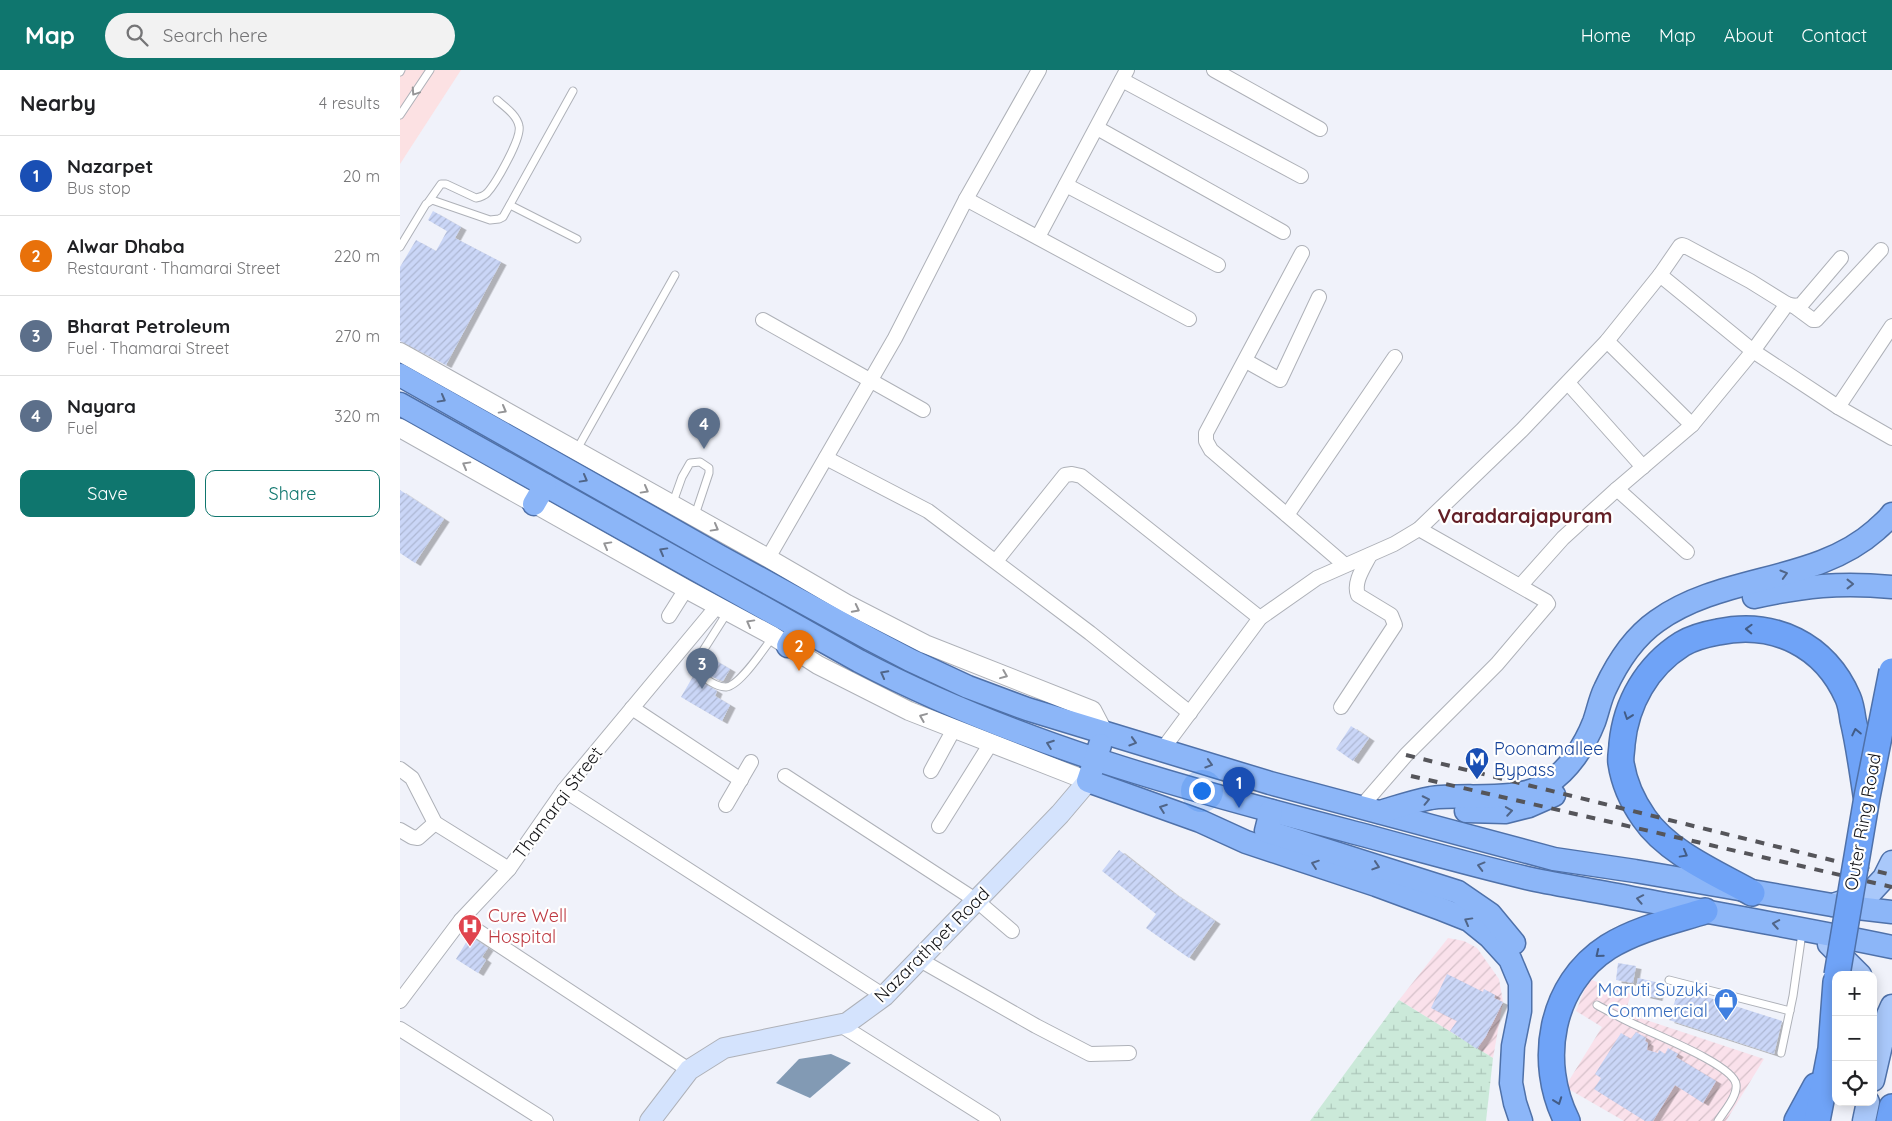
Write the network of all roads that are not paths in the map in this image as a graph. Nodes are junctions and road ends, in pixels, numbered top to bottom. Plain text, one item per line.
1 (430, 70) edge
2 (1039, 70) edge
3 (1214, 70) edge
4 (1125, 75) edge
5 (573, 91) dead end
6 (497, 100) dead end
7 (400, 115) edge
8 (1096, 128) junction
9 (1320, 129) dead end
10 (1301, 176) dead end
11 (1066, 185) junction
12 (966, 199) junction
13 (429, 201) junction
14 (510, 205) junction
15 (1283, 232) dead end
16 (1038, 238) junction
17 (577, 240) dead end
18 (400, 247) edge
19 (1882, 250) dead end
20 (1302, 253) dead end
21 (1841, 258) dead end
22 (1218, 265) dead end
23 (675, 275) dead end
24 (1660, 275) junction
25 (1319, 297) dead end
26 (1791, 305) junction
27 (1189, 319) dead end
28 (763, 320) dead end
29 (1892, 326) edge
30 (1607, 341) junction
31 (1753, 351) junction
32 (400, 352) edge
33 (1395, 357) dead end
34 (1246, 361) junction
35 (400, 375) edge
36 (870, 380) junction
37 (1568, 383) junction
38 (400, 404) edge
39 (1838, 407) junction
40 (923, 410) dead end
41 (1692, 425) junction
42 (400, 428) edge
43 (1892, 438) edge
44 (576, 451) junction
45 (826, 458) junction
46 (1644, 467) junction
47 (1617, 489) junction
48 (540, 494) junction
49 (668, 514) junction
50 (1892, 514) edge
51 (1287, 515) junction
52 (694, 517) junction
53 (1419, 529) junction
54 (1687, 552) dead end
55 (1370, 555) junction
56 (768, 558) junction
57 (996, 561) junction
58 (1345, 565) junction
59 (1521, 585) junction
60 (1892, 587) edge
61 (686, 589) junction
62 (723, 608) junction
63 (669, 616) dead end
64 (1260, 618) junction
65 (787, 637) junction
66 (1892, 671) edge
67 (1341, 707) dead end
68 (632, 708) junction
69 (1190, 713) junction
70 (954, 730) junction
71 (1104, 733) junction
72 (991, 743) junction
73 (1162, 750) junction
74 (751, 762) dead end
75 (400, 769) edge
76 (1092, 770) junction
77 (931, 771) dead end
78 (785, 776) dead end
79 (741, 780) junction
80 (564, 790) junction
81 (1866, 797) junction
82 (726, 805) dead end
83 (1370, 810) junction
84 (1271, 811) junction
85 (1409, 819) junction
86 (435, 824) junction
87 (939, 826) dead end
88 (400, 830) edge
89 (1892, 862) edge
90 (509, 869) junction
91 (1752, 893) junction
92 (977, 901) junction
93 (1832, 905) junction
94 (1705, 911) junction
95 (1892, 912) edge
96 (461, 920) junction
97 (1809, 930) junction
98 (1012, 931) dead end
99 (1892, 947) edge
100 (920, 960) junction
101 (1838, 971) edge
102 (1855, 971) edge
103 (1669, 980) dead end
104 (884, 996) junction
105 (400, 1001) edge
106 (1597, 1004) dead end
107 (1892, 1006) edge
108 (1790, 1011) junction
109 (1833, 1016) edge
110 (839, 1024) junction
111 (400, 1029) edge
112 (1129, 1053) dead end
113 (1781, 1054) dead end
114 (1828, 1063) junction
115 (1877, 1063) edge
116 (689, 1070) junction
117 (1852, 1106) edge
118 (1867, 1106) edge
119 (1892, 1108) edge
120 (546, 1121) edge
121 (650, 1121) edge
122 (993, 1121) edge
123 (1521, 1121) edge
124 (1530, 1121) edge
125 (1567, 1121) edge
126 (1718, 1121) edge
127 (1797, 1121) edge
128 (1817, 1121) edge
129 (1849, 1121) edge
130 (1864, 1121) edge
131 (1889, 1121) edge

1 -> 7 lane
2 - 12 street
3 - 9 street
4 - 8 street
4 - 10 street
5 - 14 lane
6 - 13 lane
8 - 11 street
8 - 15 street
11 - 16 street
11 - 22 street
12 - 16 street
12 - 36 street
13 - 14 lane
13 - 18 lane
14 - 17 lane
16 - 27 street
19 - 26 street
20 - 34 street
21 - 26 street
23 - 44 lane
24 - 26 street
24 - 30 street
24 - 31 street
25 - 34 street
26 - 31 street
28 - 36 street
29 - 39 street
30 - 37 street
30 - 41 street
31 - 39 street
31 - 41 street
32 -> 44 street
33 - 51 street
34 - 51 street
35 -> 49 highway
36 - 40 street
36 - 45 street
37 - 46 street
37 - 53 street
38 - 48 highway
39 - 43 street
41 - 46 street
48 -> 42 street
44 -> 49 street
45 - 56 street
45 - 57 street
46 - 47 street
47 - 54 street
47 - 59 street
61 -> 48 street
65 -> 48 highway
49 - 52 street
49 - 52 lane
49 - 71 highway
83 -> 50 highway
51 - 58 street
52 -> 56 street
53 - 55 street
53 - 59 street
55 - 58 street
55 - 67 street
56 -> 71 street
57 - 64 street
57 - 69 street
58 - 64 street
59 - 83 street
85 -> 60 highway
61 - 62 street
61 - 63 street
65 -> 62 street
62 - 65 lane
62 - 68 street, Thamarai Street
64 - 69 street
70 -> 65 street
76 -> 65 highway
66 - 81 highway, Outer Ring Road, bridge
68 - 79 street
68 - 80 street, Thamarai Street
69 - 73 street
70 - 72 street
70 - 77 street
71 -> 73 highway
71 - 76 highway
72 - 76 street
72 - 87 street
73 -> 83 highway
74 - 79 street
75 - 86 street
76 - 84 highway
76 - 92 main road, Nazarathpet Road
123 -> 76 highway
78 - 92 street
79 - 82 street
80 - 90 street, Thamarai Street
80 - 104 street
81 -> 91 highway
81 - 101 highway, Outer Ring Road, bridge
83 - 85 highway
94 -> 84 highway
84 -> 124 highway
85 - 91 highway
86 - 88 street
86 - 90 street
89 - 93 main road
90 - 96 street, Thamarai Street
91 - 93 highway
92 - 98 street
92 - 100 main road, Nazarathpet Road
93 - 95 highway
97 -> 94 highway
94 -> 125 highway
96 - 105 street, Thamarai Street
96 - 116 street
97 - 99 highway
97 - 102 main road
97 - 108 lane
100 - 104 main road, Nazarathpet Road
100 - 112 street
103 - 108 lane
104 - 110 main road, Nazarathpet Road
106 - 126 lane
107 - 115 main road
108 - 113 lane
109 - 114 highway
110 - 116 main road, Nazarathpet Road
110 - 122 street
111 - 120 street
114 - 127 highway
114 - 128 highway
116 - 121 main road, Nazarathpet Road
117 - 129 main road
118 - 130 main road
119 - 131 highway

